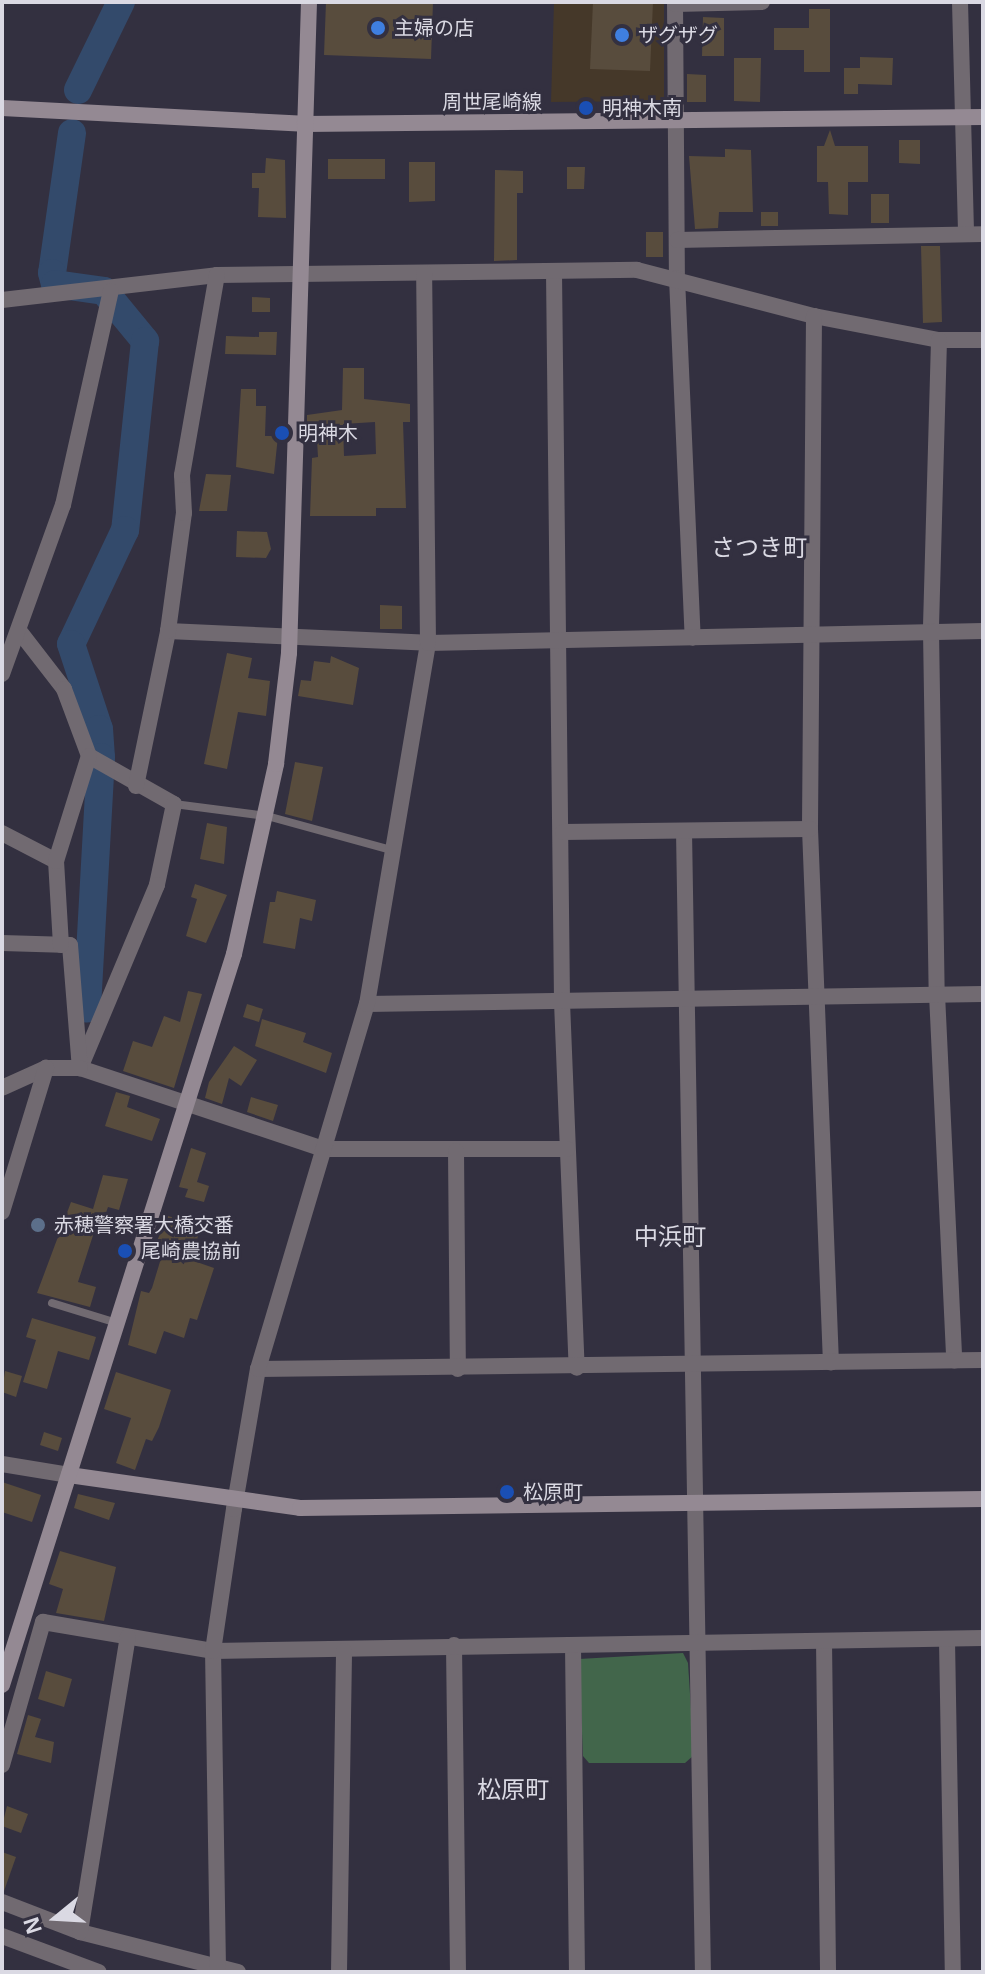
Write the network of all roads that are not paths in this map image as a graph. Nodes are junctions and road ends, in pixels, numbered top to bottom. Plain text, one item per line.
1 (309, 2) edge
2 (762, 2) edge
3 (960, 2) edge
4 (675, 3) edge
5 (2, 108) edge
6 (964, 117) junction
7 (983, 117) edge
8 (673, 121) junction
9 (304, 124) junction
10 (974, 234) edge
11 (677, 240) junction
12 (554, 272) junction
13 (424, 273) junction
14 (299, 274) junction
15 (217, 275) junction
16 (677, 278) junction
17 (111, 291) junction
18 (2, 300) edge
19 (814, 316) junction
20 (939, 340) junction
21 (983, 340) edge
22 (168, 631) junction
23 (931, 631) junction
24 (983, 631) edge
25 (20, 632) junction
26 (809, 635) junction
27 (289, 636) junction
28 (693, 638) junction
29 (559, 641) junction
30 (428, 643) junction
31 (2, 674) edge
32 (89, 756) junction
33 (136, 786) junction
34 (174, 804) junction
35 (267, 816) junction
36 (810, 829) junction
37 (684, 831) junction
38 (563, 832) junction
39 (2, 833) edge
40 (397, 851) junction
41 (56, 861) junction
42 (2, 943) edge
43 (61, 945) junction
44 (937, 994) junction
45 (983, 994) edge
46 (814, 998) junction
47 (689, 999) junction
48 (562, 1002) junction
49 (367, 1004) junction
50 (46, 1068) junction
51 (80, 1068) junction
52 (2, 1088) edge
53 (185, 1106) junction
54 (323, 1149) junction
55 (567, 1149) junction
56 (456, 1151) junction
57 (2, 1212) edge
58 (52, 1303) dead end
59 (117, 1323) junction
60 (983, 1360) edge
61 (954, 1361) junction
62 (831, 1363) junction
63 (695, 1364) junction
64 (577, 1368) junction
65 (258, 1369) junction
66 (458, 1369) junction
67 (2, 1464) edge
68 (69, 1475) junction
69 (983, 1499) edge
70 (236, 1500) junction
71 (698, 1505) junction
72 (128, 1637) junction
73 (983, 1638) edge
74 (947, 1640) junction
75 (824, 1641) junction
76 (697, 1643) junction
77 (454, 1645) junction
78 (573, 1646) junction
79 (213, 1651) junction
80 (344, 1651) junction
81 (2, 1685) edge
82 (2, 1765) edge
83 (2, 1902) edge
84 (80, 1932) junction
85 (2, 1936) edge
86 (218, 1968) junction
87 (99, 1972) edge
88 (238, 1972) edge
89 (339, 1972) edge
90 (458, 1972) edge
91 (577, 1972) edge
92 (703, 1972) edge
93 (828, 1972) edge
94 (953, 1972) edge

1 - 9 street
2 - 4 street
3 - 6 street
4 - 8 street
5 - 9 street, 周世尾崎線
6 - 7 street, 周世尾崎線
6 - 8 street, 周世尾崎線
6 - 10 street
8 - 9 street, 周世尾崎線
8 - 11 street
9 - 14 street
10 - 11 street
11 - 16 street
12 - 13 street
12 - 16 street
12 - 29 street
13 - 14 street
13 - 30 street
14 - 15 street
14 - 27 street
15 - 17 street
15 - 22 street
16 - 19 street
16 - 28 street
17 - 18 street
17 - 25 street
19 - 20 street
19 - 26 street
20 - 21 street
20 - 23 street
22 - 27 street
22 - 33 street
23 - 24 street
23 - 26 street
23 - 44 street
25 - 31 street
25 - 32 street
26 - 28 street
26 - 36 street
27 - 30 street
27 - 35 street
28 - 29 street
29 - 30 street
29 - 38 street
30 - 40 street
32 - 33 street
32 - 41 street
33 - 34 street
34 - 35 lane
34 - 51 street
35 - 40 lane
35 - 53 street
36 - 37 street
36 - 46 street
37 - 38 street
37 - 47 street
38 - 48 street
39 - 41 street
40 - 49 street
41 - 43 street
42 - 43 street
43 - 51 street
44 - 45 street
44 - 46 street
44 - 61 street
46 - 47 street
46 - 62 street
47 - 48 street
47 - 63 street
48 - 49 street
48 - 55 street
49 - 54 street
50 - 51 street
50 - 52 street
50 - 57 street
51 - 53 street
53 - 54 street
53 - 59 street
54 - 56 street
54 - 65 street
55 - 56 street
55 - 64 street
56 - 66 street
58 - 59 lane
59 - 68 street
60 - 61 street
61 - 62 street
62 - 63 street
63 - 64 street
63 - 71 street
64 - 66 street
65 - 66 street
65 - 70 street
67 - 68 street
68 - 70 street
68 - 81 street
69 - 71 street
70 - 71 street
70 - 79 street
71 - 76 street
72 - 79 street
72 - 82 street
72 - 84 street
73 - 74 street
74 - 75 street
74 - 94 street
75 - 76 street
75 - 93 street
76 - 78 street
76 - 92 street
77 - 78 street
77 - 80 street
77 - 90 street
78 - 91 street
79 - 80 street
79 - 86 street
80 - 89 street
83 - 84 street
84 - 86 street
85 - 87 street
86 - 88 street

